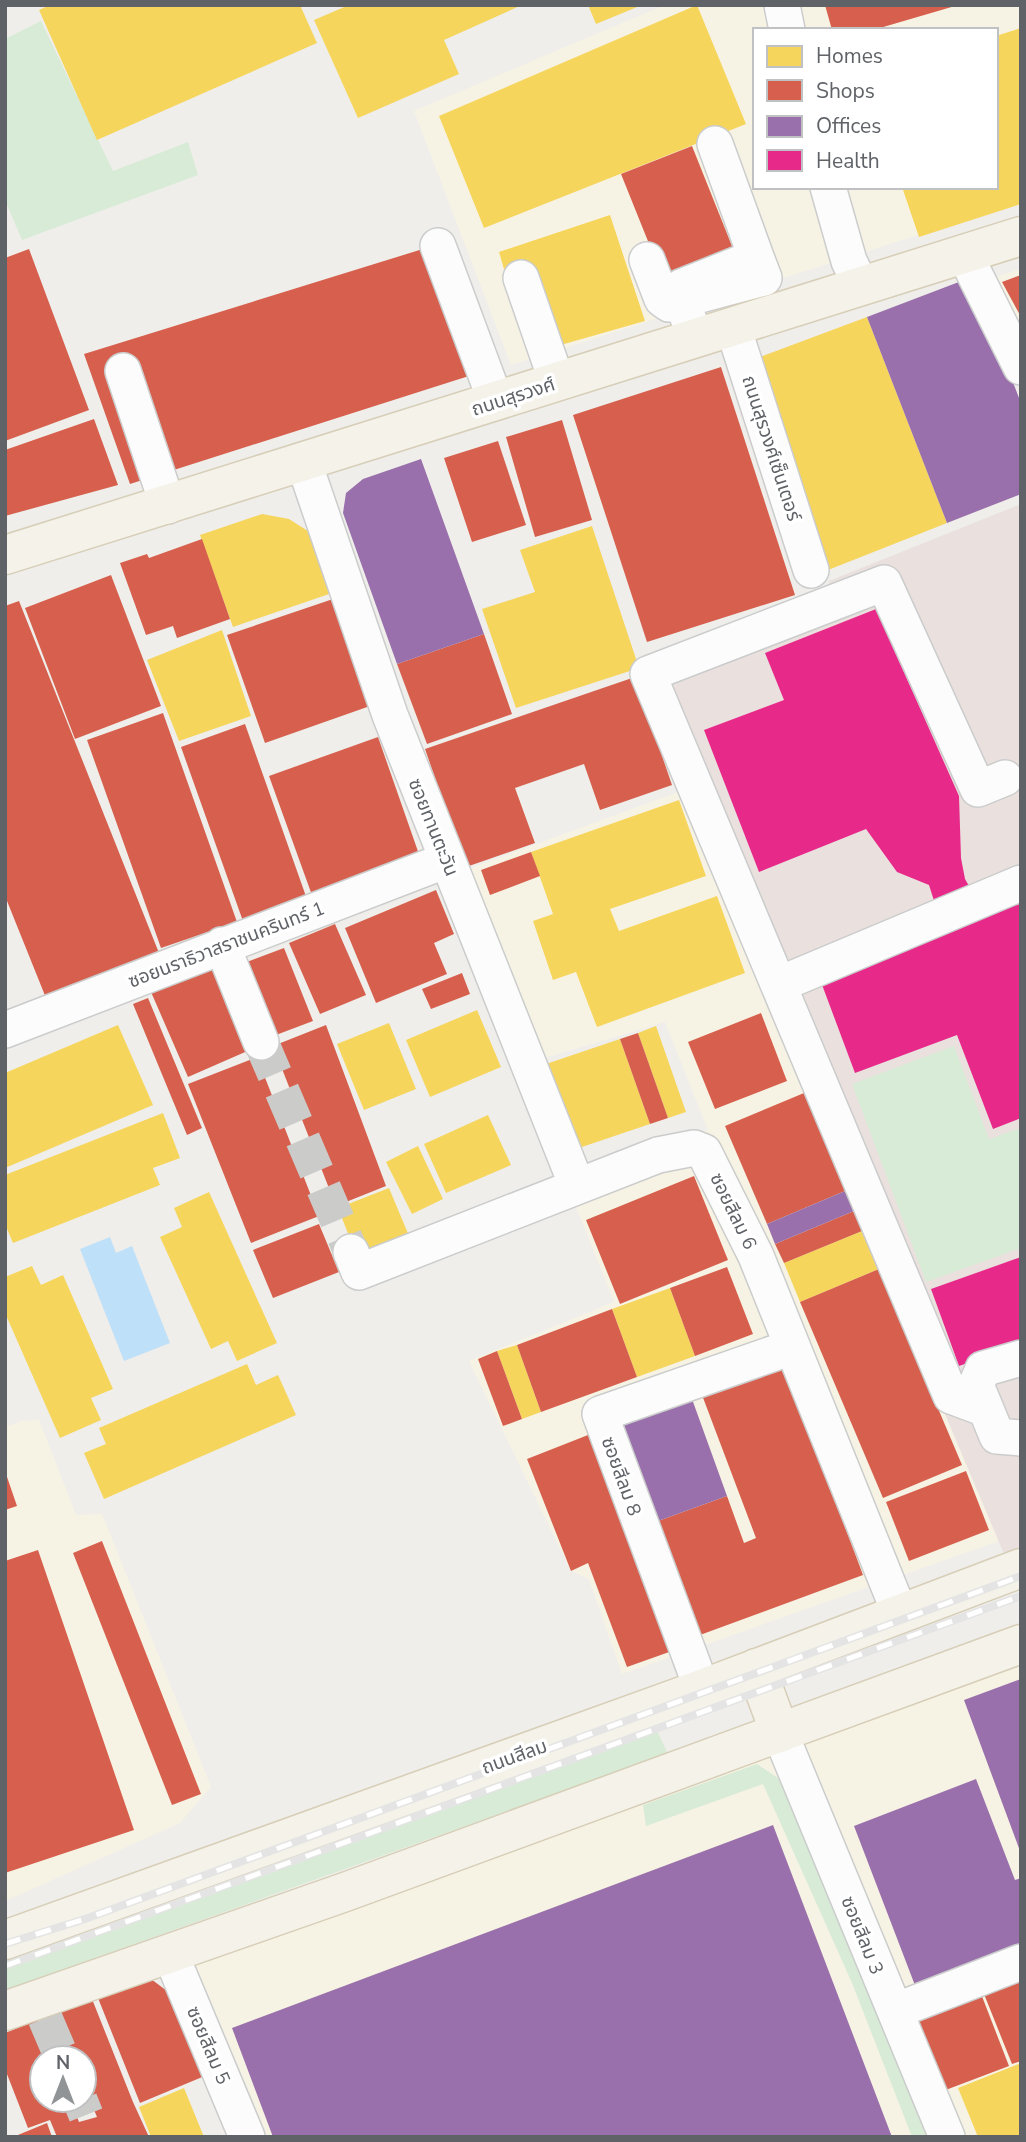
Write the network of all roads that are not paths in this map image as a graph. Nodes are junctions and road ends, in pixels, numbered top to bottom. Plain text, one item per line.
1 (782, 5) edge
2 (787, 28) edge
3 (715, 144) dead end
4 (829, 189) edge
5 (1021, 236) edge
6 (438, 246) dead end
7 (964, 253) junction
8 (647, 260) dead end
9 (521, 278) dead end
10 (861, 286) junction
11 (681, 300) junction
12 (733, 327) junction
13 (696, 338) junction
14 (1021, 367) edge
15 (123, 371) dead end
16 (557, 382) junction
17 (496, 402) junction
18 (304, 463) junction
19 (168, 506) junction
20 (5, 555) edge
21 (811, 570) dead end
22 (1005, 778) dead end
23 (447, 860) junction
24 (1021, 883) edge
25 (222, 945) junction
26 (780, 984) junction
27 (5, 1030) edge
28 (261, 1042) tunnel mouth
29 (577, 1186) junction
30 (355, 1262) dead end
31 (792, 1347) junction
32 (1021, 1358) edge
33 (986, 1409) junction
34 (1021, 1438) edge
35 (1021, 1568) edge
36 (900, 1614) junction
37 (1021, 1644) edge
38 (757, 1668) junction
39 (702, 1689) junction
40 (780, 1733) junction
41 (5, 1940) edge
42 (170, 1953) junction
43 (1021, 1962) edge
44 (29, 2009) edge
45 (895, 2011) junction
46 (247, 2137) edge
47 (947, 2137) edge

1 - 2 street
3 - 11 street
4 - 10 street
5 - 7 main road, ถนนสุรวงศ์
6 - 17 street
7 - 10 main road, ถนนสุรวงศ์
7 - 14 street
8 - 11 street
9 - 16 street
10 - 12 main road, ถนนสุรวงศ์
11 - 13 street
12 - 13 main road, ถนนสุรวงศ์
12 - 21 street, ถนนสุรวงศ์เซ็นเตอร์
13 - 16 main road, ถนนสุรวงศ์
15 - 19 street
16 - 17 main road, ถนนสุรวงศ์
17 - 18 main road, ถนนสุรวงศ์
18 - 19 main road, ถนนสุรวงศ์
18 - 23 street, ซอยทานตะวัน
19 - 20 main road, ถนนสุรวงศ์
22 - 26 street
23 - 25 street, ซอยนราธิวาสราชนครินทร์ 1
23 - 29 street, ซอยทานตะวัน
24 - 26 street
25 - 27 street, ซอยนราธิวาสราชนครินทร์ 1
25 - 28 street
26 - 33 street
29 - 30 street, ซอยสีลม 6
29 - 31 street, ซอยสีลม 6
31 - 36 street, ซอยสีลม 6
31 - 39 street, ซอยสีลม 8
32 - 33 street
33 - 34 street
35 - 36 main road, ถนนสีลม
36 - 38 main road, ถนนสีลม
37 - 40 main road
38 - 39 main road, ถนนสีลม
38 - 40 main road
39 - 41 main road, ถนนสีลม
40 - 42 main road
40 - 45 street, ซอยสีลม 3
42 - 44 main road
42 - 46 street, ซอยสีลม 5
43 - 45 street
45 - 47 street, ซอยสีลม 3

